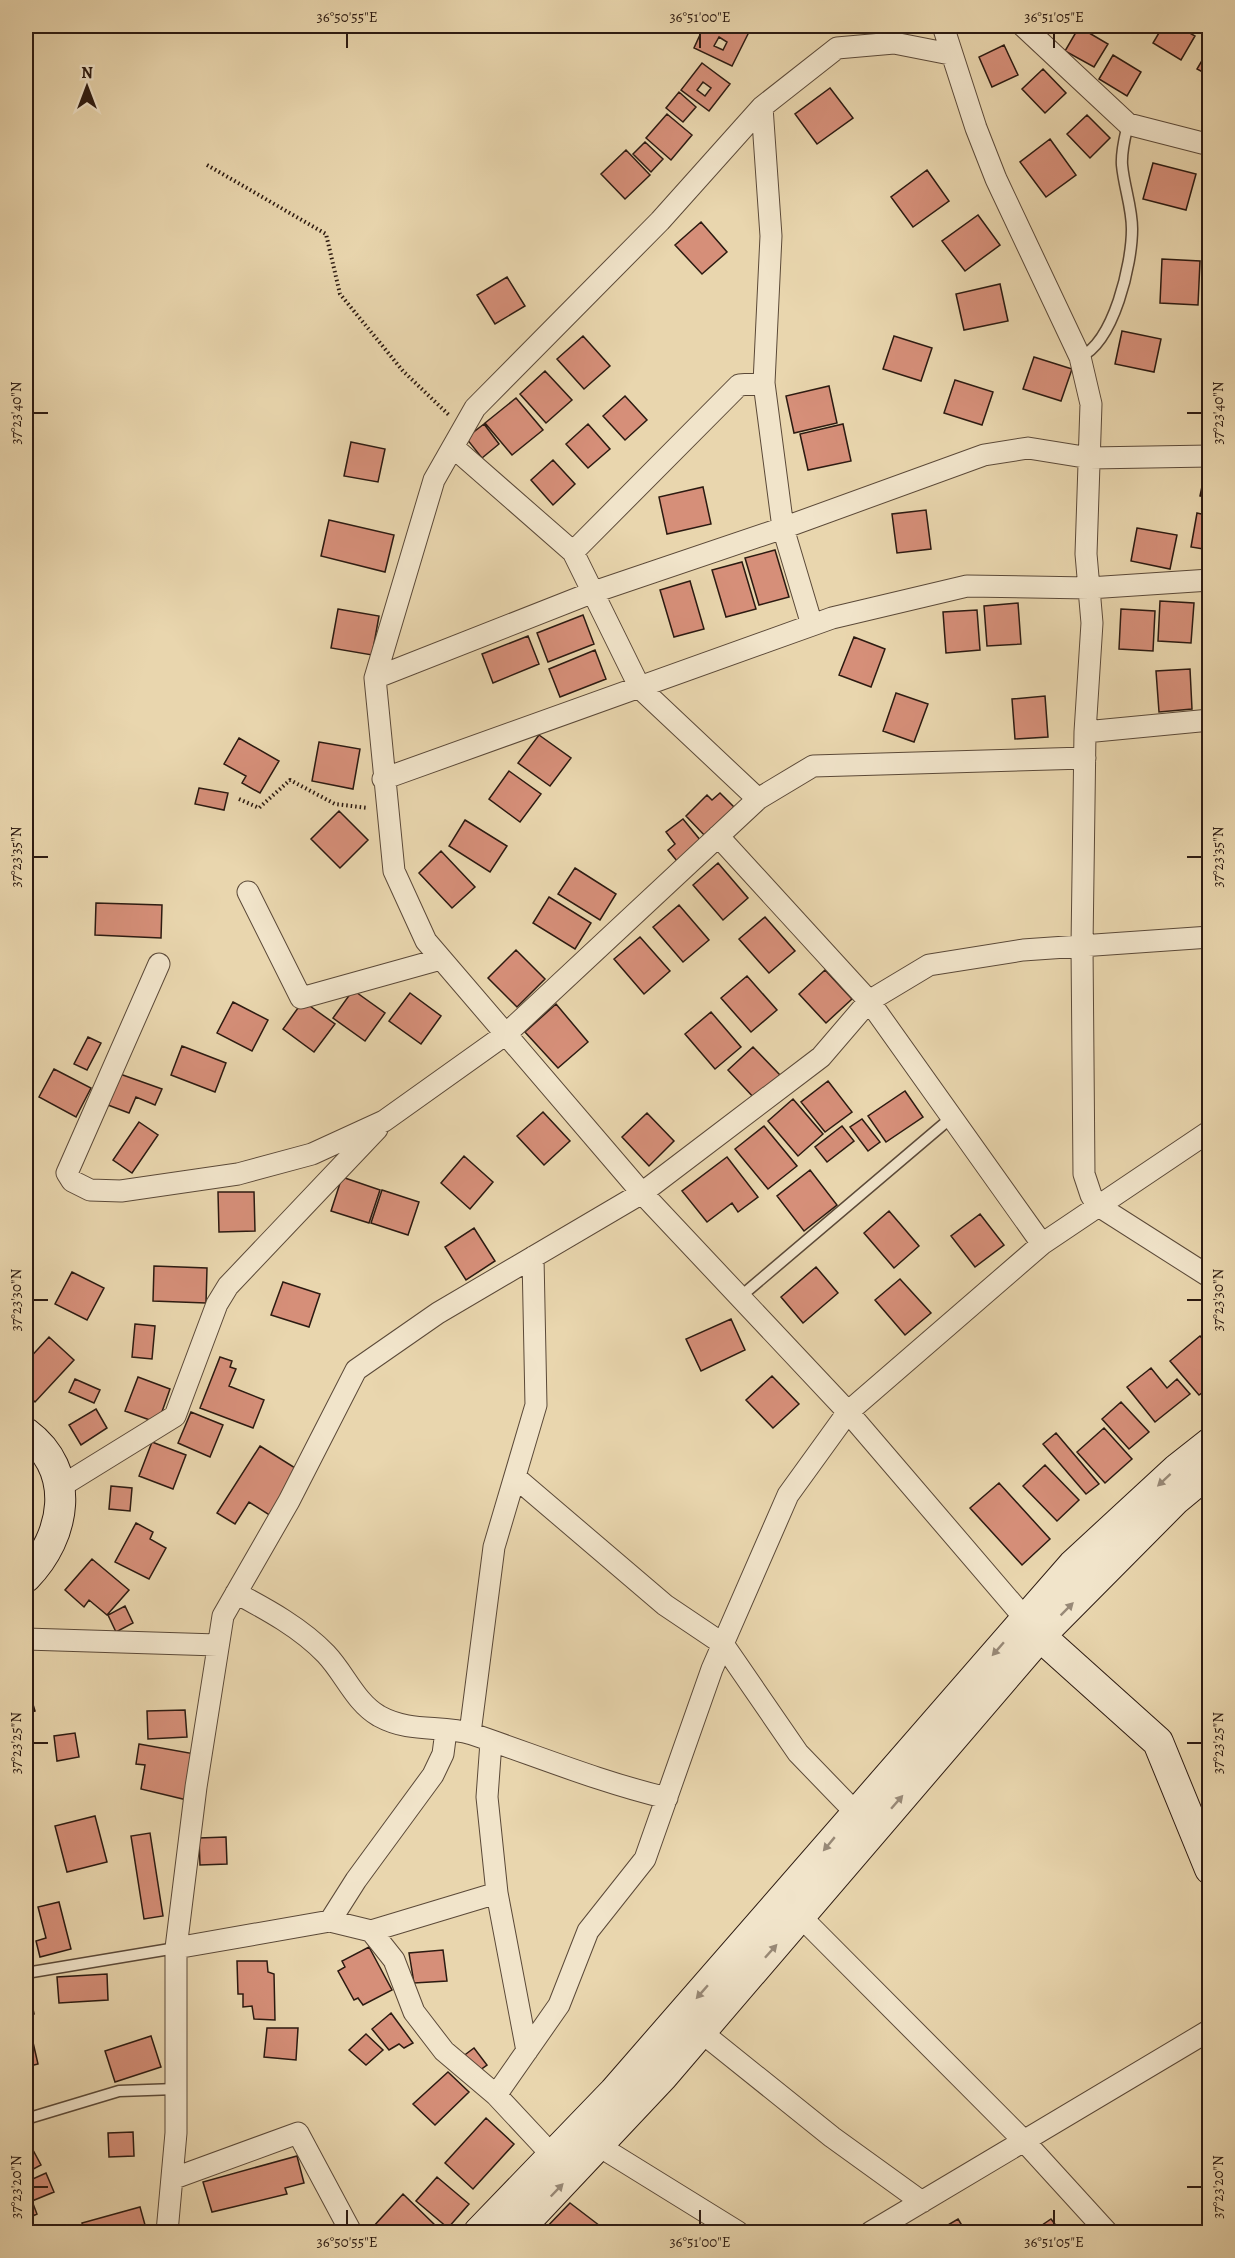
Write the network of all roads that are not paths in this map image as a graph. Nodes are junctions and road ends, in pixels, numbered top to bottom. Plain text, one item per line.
1 (943, 26) edge
2 (1023, 26) edge
3 (950, 54) junction
4 (762, 107) junction
5 (1128, 124) junction
6 (1209, 146) edge
7 (1080, 357) junction
8 (764, 382) junction
9 (1209, 401) edge
10 (458, 438) junction
11 (1208, 456) edge
12 (1090, 458) junction
13 (783, 528) junction
14 (573, 552) junction
15 (1209, 580) edge
16 (1089, 588) junction
17 (591, 593) junction
18 (812, 626) junction
19 (375, 678) junction
20 (640, 688) junction
21 (1209, 720) edge
22 (1085, 732) junction
23 (1085, 758) junction
24 (383, 779) junction
25 (758, 798) junction
26 (718, 836) junction
27 (248, 892) dead end
28 (1209, 937) edge
29 (1082, 946) junction
30 (441, 959) junction
31 (159, 964) dead end
32 (869, 1001) junction
33 (506, 1034) junction
34 (952, 1117) junction
35 (384, 1121) junction
36 (1209, 1131) edge
37 (642, 1193) junction
38 (1097, 1205) junction
39 (1042, 1244) junction
40 (533, 1257) junction
41 (1209, 1277) edge
42 (740, 1297) junction
43 (848, 1412) junction
44 (26, 1433) edge
45 (1209, 1443) edge
46 (1209, 1474) edge
47 (515, 1477) junction
48 (60, 1487) junction
49 (26, 1577) edge
50 (236, 1593) junction
51 (1033, 1627) junction
52 (26, 1639) edge
53 (723, 1644) junction
54 (217, 1645) junction
55 (446, 1731) junction
56 (470, 1733) junction
57 (491, 1742) junction
58 (667, 1798) junction
59 (855, 1812) junction
60 (1209, 1869) edge
61 (496, 1893) junction
62 (801, 1917) junction
63 (330, 1921) junction
64 (371, 1931) junction
65 (176, 1948) junction
66 (26, 1973) edge
67 (1209, 2030) edge
68 (699, 2031) junction
69 (527, 2051) junction
70 (176, 2090) junction
71 (496, 2095) junction
72 (26, 2119) edge
73 (1024, 2140) junction
74 (599, 2146) junction
75 (552, 2155) junction
76 (172, 2179) junction
77 (922, 2202) junction
78 (167, 2232) edge
79 (351, 2232) edge
80 (479, 2232) edge
81 (516, 2232) edge
82 (738, 2232) edge
83 (871, 2232) edge
84 (1107, 2232) edge

1 - 3 street
2 - 5 street
3 - 4 street
3 - 7 street
4 - 8 street
4 - 10 street
5 - 6 street
5 - 7 lane
7 - 12 street
8 - 13 street
8 - 14 street
9 - 11 lane
10 - 14 street
10 - 19 street
11 - 12 street
12 - 13 street
12 - 16 street
13 - 17 street
13 - 18 street
14 - 17 street
15 - 16 street
16 - 18 street
16 - 22 street
17 - 19 street
17 - 20 street
18 - 20 street
19 - 24 street
20 - 24 street
20 - 25 street
21 - 22 street
22 - 23 street
23 - 25 street
23 - 29 street
24 - 30 street
25 - 26 street
26 - 32 street
26 - 33 street
27 - 30 street
28 - 29 street
29 - 32 street
29 - 38 street
30 - 33 street
31 - 35 street
32 - 34 street
32 - 37 street
33 - 35 street
33 - 37 street
34 - 39 street
34 - 42 lane
35 - 48 street
36 - 38 street
37 - 40 street
37 - 42 street
38 - 39 street
38 - 41 street
39 - 43 street
40 - 47 street
40 - 50 street
42 - 43 street
43 - 51 street
43 - 53 street
44 - 48 main road
45 -> 51 main road
51 -> 46 main road
47 - 53 street
47 - 56 street
48 - 49 main road
50 - 54 street
50 - 55 street
51 -> 59 main road
51 - 60 main road
62 -> 51 main road
52 - 54 street
53 - 58 street
53 - 59 street
54 - 65 street
55 - 56 street
55 - 63 street
56 - 57 street
57 - 58 street
57 - 61 street
58 - 69 street
59 -> 75 main road
61 - 64 street
61 - 69 street
68 -> 62 main road
62 - 73 street
63 - 64 street
63 - 65 street
64 - 71 street
65 - 66 lane
65 - 70 street
67 - 73 street
68 - 74 main road
68 - 77 street
69 - 71 street
70 - 72 lane
70 - 76 street
71 - 75 street
73 - 77 street
73 - 84 street
81 -> 74 main road
74 - 82 street
75 - 80 main road
76 - 78 street
76 - 79 street
77 - 83 street

